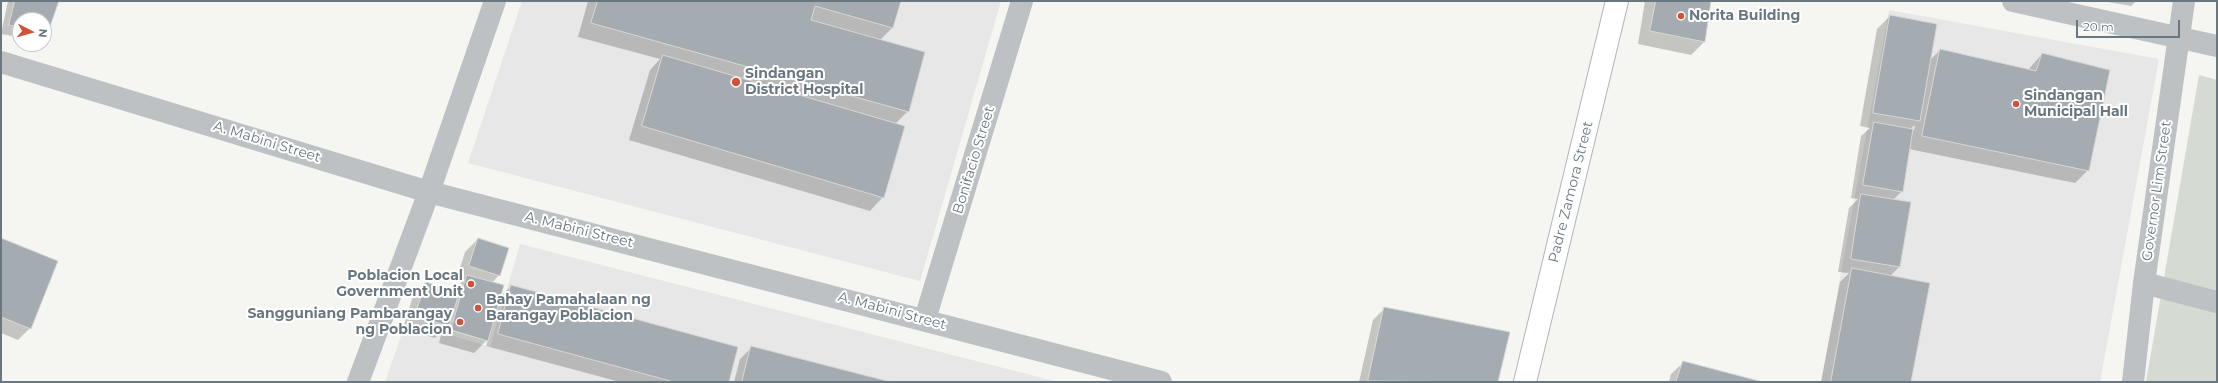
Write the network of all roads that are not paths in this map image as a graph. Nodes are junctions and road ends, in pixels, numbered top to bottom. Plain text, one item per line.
1 (495, 1) edge
2 (1022, 1) edge
3 (1617, 1) edge
4 (2013, 1) edge
5 (2184, 1) edge
6 (2179, 37) junction
7 (2217, 46) edge
8 (1, 62) edge
9 (429, 192) junction
10 (2144, 283) junction
11 (2217, 302) edge
12 (925, 319) junction
13 (358, 382) edge
14 (1161, 382) edge
15 (1525, 382) edge
16 (2132, 382) edge

1 - 9 street
2 - 12 street, Bonifacio Street
3 - 15 street, Padre Zamora Street
4 - 6 street
5 - 6 street, Governor Lim Street
6 - 7 street
6 - 10 street, Governor Lim Street
8 - 9 street, A. Mabini Street
9 - 12 street, A. Mabini Street
9 - 13 street
10 - 11 street
10 - 16 street, Governor Lim Street
12 - 14 street, A. Mabini Street

